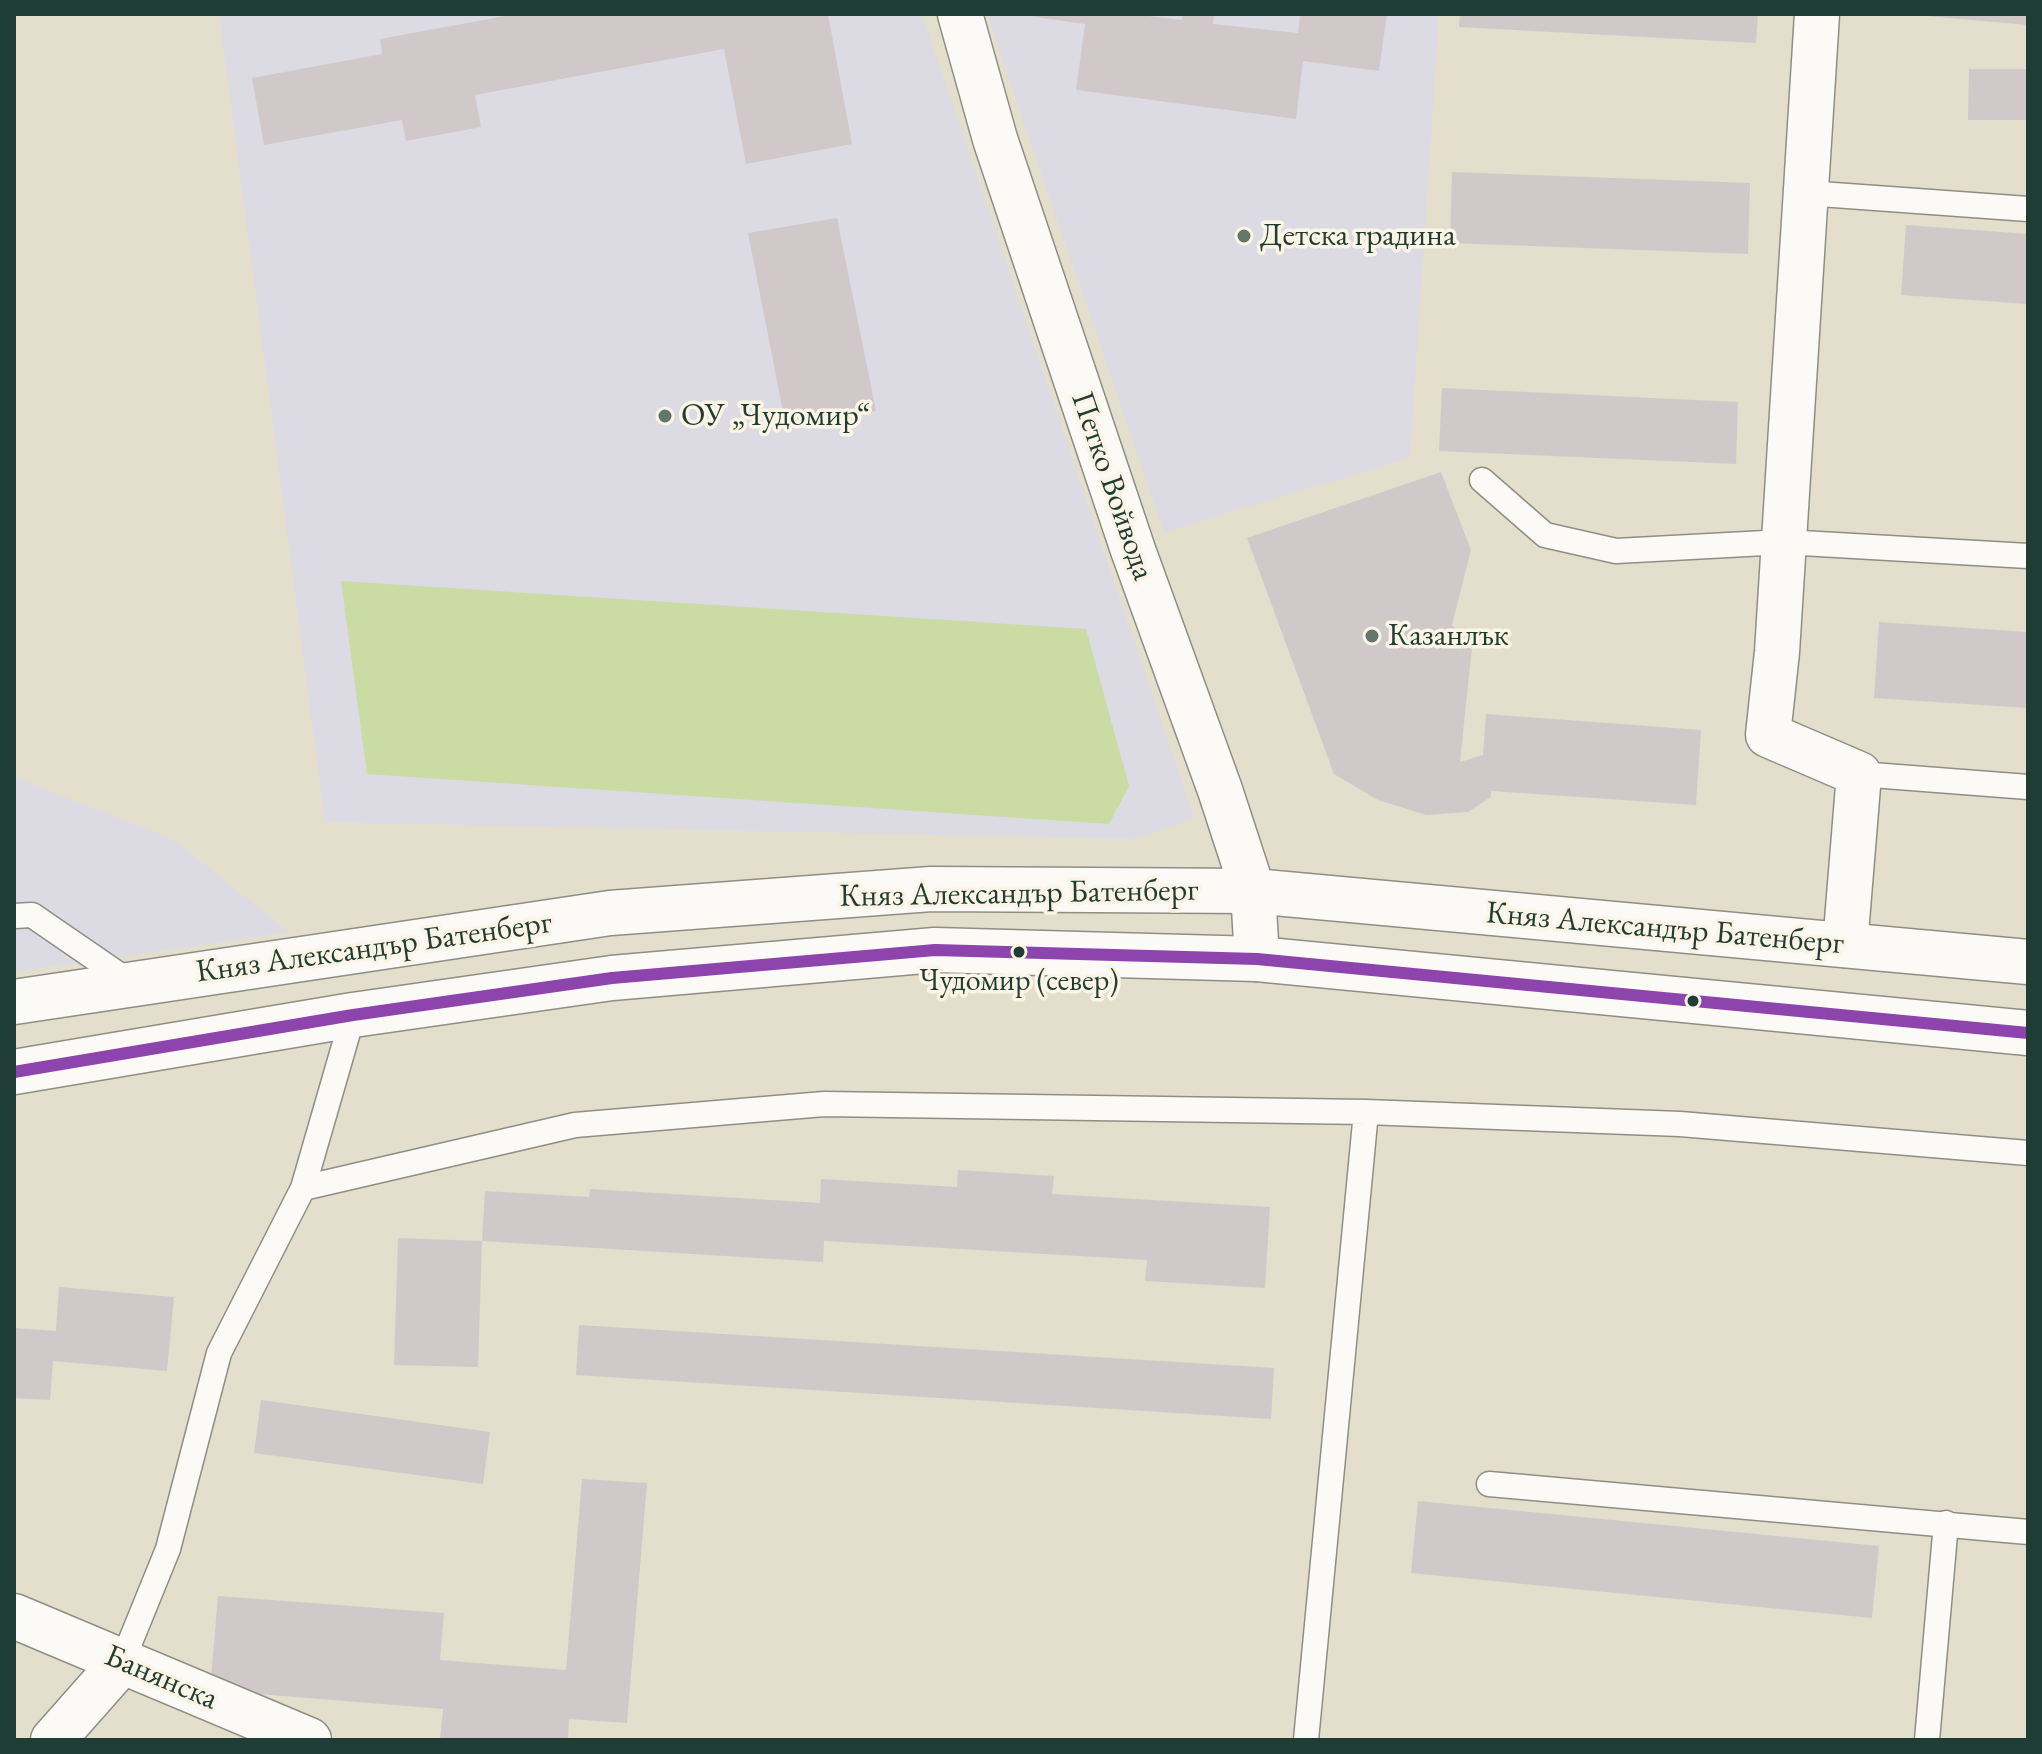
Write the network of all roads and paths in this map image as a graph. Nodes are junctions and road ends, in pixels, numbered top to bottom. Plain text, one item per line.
1 (960, 14) edge
2 (1817, 14) edge
3 (1806, 193) junction
4 (2028, 209) edge
5 (1482, 480) dead end
6 (1784, 542) junction
7 (2028, 556) edge
8 (1859, 774) junction
9 (2028, 787) edge
10 (1253, 891) junction
11 (14, 916) edge
12 (1845, 945) junction
13 (1257, 959) junction
14 (2028, 962) edge
15 (133, 984) junction
16 (14, 1002) edge
17 (353, 1015) junction
18 (2028, 1033) edge
19 (14, 1072) edge
20 (1366, 1112) junction
21 (2028, 1153) edge
22 (303, 1188) junction
23 (1489, 1484) dead end
24 (1946, 1523) junction
25 (2028, 1532) edge
26 (14, 1616) edge
27 (122, 1662) junction
28 (53, 1740) edge
29 (309, 1740) edge
30 (1306, 1740) edge
31 (1927, 1740) edge

1 - 10 main road, Петко Войвода
2 - 3 main road
3 - 4 lane
3 - 6 main road
5 - 6 lane
6 - 7 lane
6 - 8 main road
8 - 9 lane
8 - 12 main road
10 - 12 main road, Княз Александър Батенберг
10 - 13 main road, Петко Войвода
10 - 15 main road, Княз Александър Батенберг
11 - 15 lane
12 - 14 main road, Княз Александър Батенберг
13 - 17 main road, Княз Александър Батенберг
13 - 18 main road, Княз Александър Батенберг
15 - 16 main road, Княз Александър Батенберг
17 - 19 main road, Княз Александър Батенберг
17 - 22 lane
20 - 21 lane
20 - 22 lane
20 - 30 lane
22 - 27 lane
23 - 24 lane
24 - 25 lane
24 - 31 lane
26 - 27 main road, Банянска
27 - 28 main road
27 - 29 main road, Банянска

